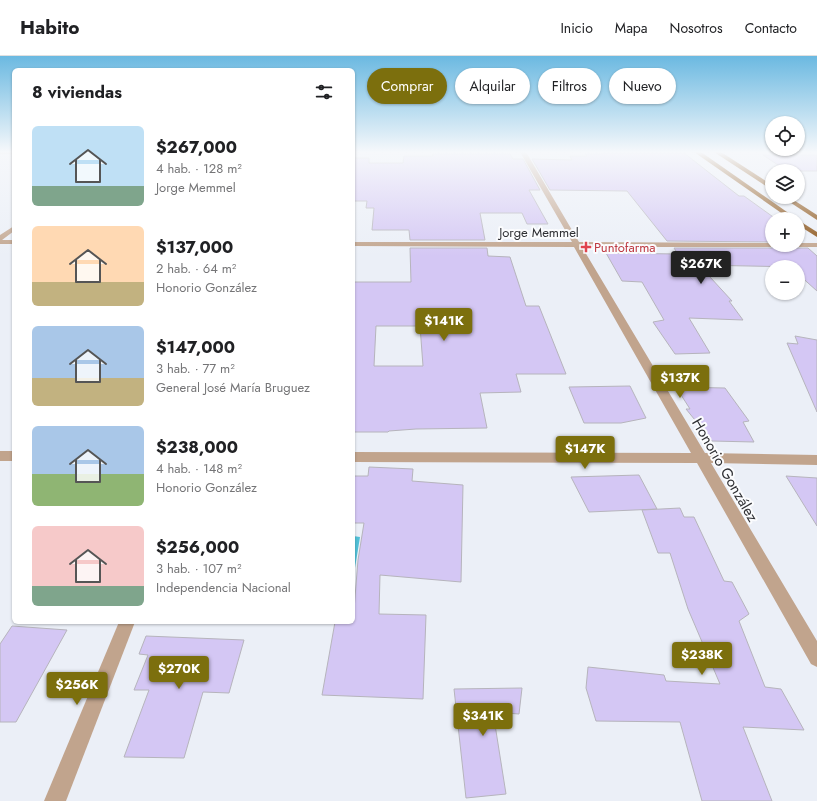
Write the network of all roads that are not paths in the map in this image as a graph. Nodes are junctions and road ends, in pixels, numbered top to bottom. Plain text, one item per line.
1 (543, 187) edge
2 (747, 187) edge
3 (796, 204) edge
4 (784, 212) edge
5 (817, 218) edge
6 (805, 227) edge
7 (12, 229) edge
8 (817, 235) edge
9 (0, 238) edge
10 (0, 242) edge
11 (12, 242) edge
12 (355, 244) edge
13 (576, 244) junction
14 (765, 244) edge
15 (805, 245) edge
16 (817, 245) edge
17 (0, 456) edge
18 (12, 456) edge
19 (355, 457) edge
20 (700, 458) junction
21 (817, 460) edge
22 (126, 624) edge
23 (817, 658) edge
24 (55, 801) edge

1 - 13 street, Honorio González
2 - 4 highway
3 - 5 highway
6 - 8 highway
7 - 9 street
10 - 11 street
12 - 13 street, Jorge Memmel
13 - 14 street, Jorge Memmel
13 - 20 street, Honorio González
15 - 16 street
17 - 18 street
19 - 20 street
20 - 21 street
20 - 23 street, Honorio González
22 - 24 street

